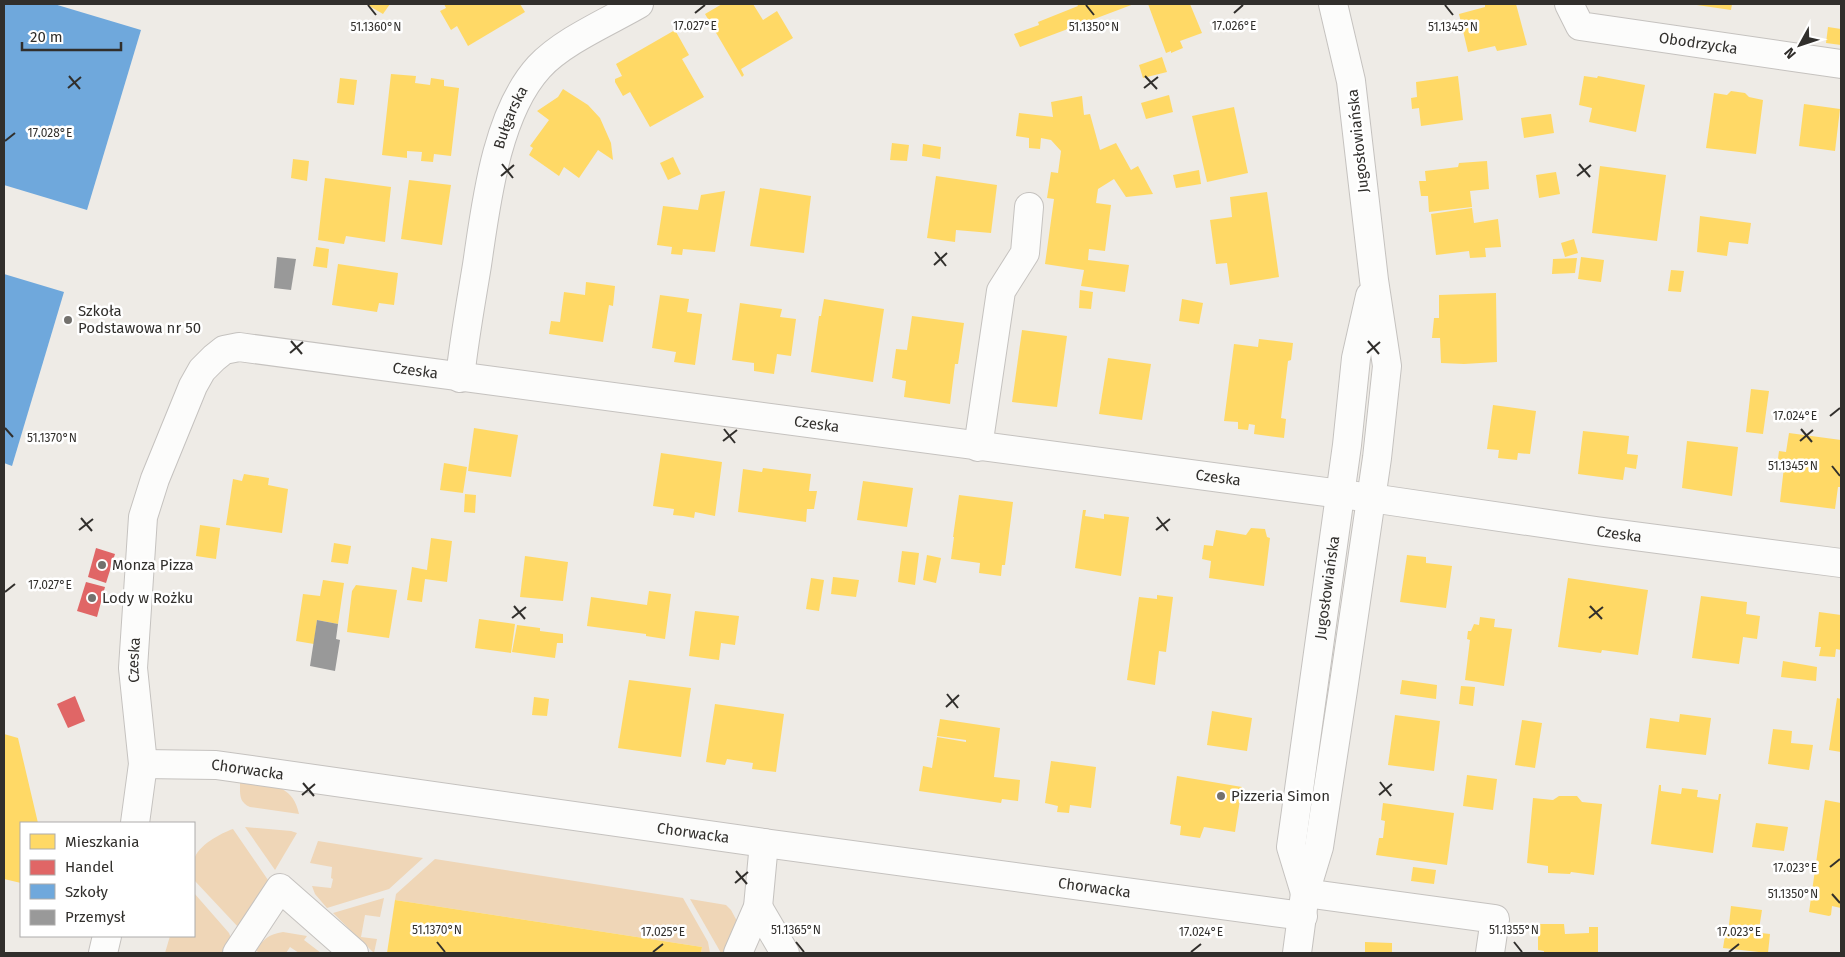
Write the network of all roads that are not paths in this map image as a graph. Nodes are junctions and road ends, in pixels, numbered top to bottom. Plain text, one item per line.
1 (638, 4) edge
2 (1333, 4) edge
3 (1569, 4) edge
4 (1841, 64) edge
5 (1029, 207) dead end
6 (1374, 280) junction
7 (460, 378) junction
8 (978, 447) junction
9 (1340, 494) junction
10 (1371, 498) junction
11 (1841, 563) edge
12 (1313, 686) junction
13 (1343, 690) junction
14 (143, 764) junction
15 (135, 822) edge
16 (764, 843) junction
17 (1304, 905) junction
18 (758, 907) junction
19 (108, 937) edge
20 (103, 953) edge
21 (237, 953) edge
22 (354, 953) edge
23 (738, 953) edge
24 (785, 953) edge
25 (1297, 953) edge
26 (1490, 953) edge

1 - 7 street, Bułgarska
2 - 6 street, Jugosłowiańska
3 - 4 street, Obodrzycka
5 - 8 street
6 - 9 street, Jugosłowiańska
6 - 10 street, Jugosłowiańska
7 - 8 street, Czeska
7 - 14 street, Czeska
8 - 9 street, Czeska
9 - 10 street, Czeska
9 - 12 street, Jugosłowiańska
10 - 11 street, Czeska
10 - 13 street, Jugosłowiańska
12 - 13 street
12 - 17 street, Jugosłowiańska
13 - 17 street, Jugosłowiańska
14 - 15 street
14 - 16 street, Chorwacka
16 - 17 street, Chorwacka
16 - 18 street
17 - 25 street, Jugosłowiańska
17 - 26 street
18 - 23 street
18 - 24 street
19 - 20 street
21 - 22 street

